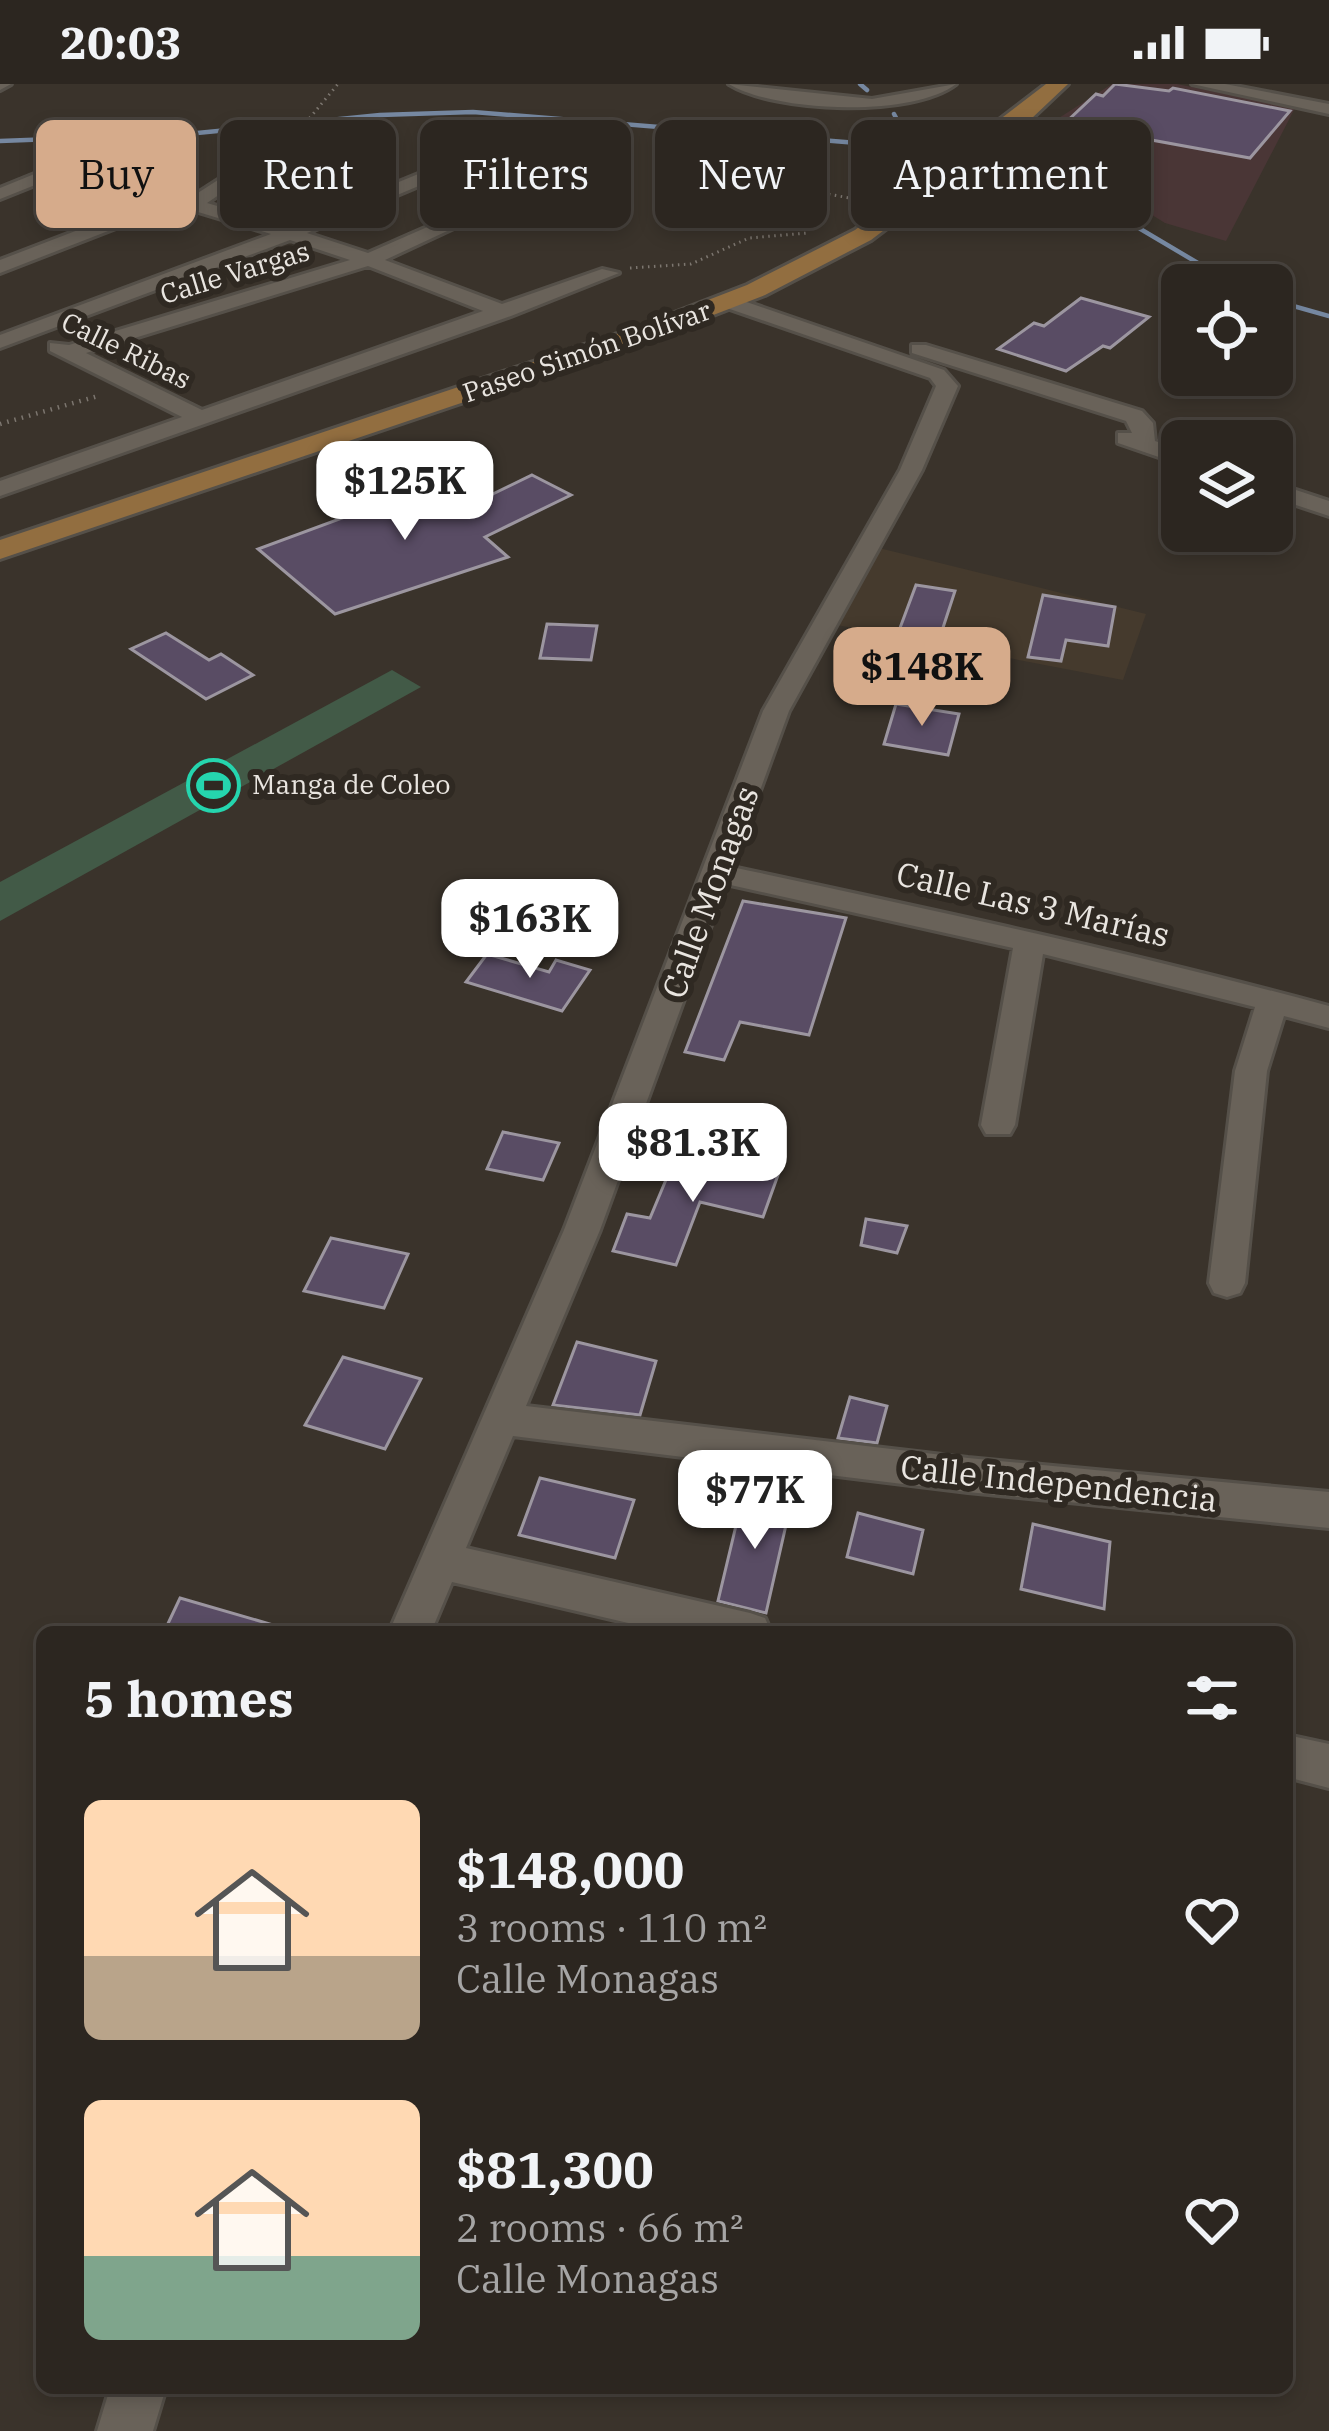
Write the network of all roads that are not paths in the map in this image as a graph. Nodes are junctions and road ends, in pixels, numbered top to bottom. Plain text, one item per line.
1 (737, 84) edge
2 (948, 84) edge
3 (1024, 84) edge
4 (1058, 84) edge
5 (1200, 84) edge
6 (1301, 84) edge
7 (1286, 100) junction
8 (1329, 110) edge
9 (984, 120) edge
10 (1014, 120) edge
11 (36, 179) edge
12 (420, 179) edge
13 (0, 194) edge
14 (196, 203) edge
15 (851, 216) edge
16 (108, 228) edge
17 (439, 228) edge
18 (864, 228) edge
19 (291, 233) junction
20 (369, 260) junction
21 (0, 267) edge
22 (609, 273) road end
23 (736, 305) junction
24 (504, 312) junction
25 (27, 332) junction
26 (0, 342) edge
27 (68, 352) junction
28 (946, 380) junction
29 (202, 418) junction
30 (283, 426) dead end
31 (1144, 444) junction
32 (1161, 450) edge
33 (0, 489) edge
34 (1293, 496) edge
35 (1329, 509) edge
36 (0, 550) edge
37 (717, 873) junction
38 (1030, 939) junction
39 (1273, 1000) junction
40 (1329, 1016) edge
41 (998, 1125) dead end
42 (1227, 1283) dead end
43 (503, 1419) junction
44 (1329, 1510) edge
45 (441, 1561) junction
46 (413, 1626) edge
47 (724, 1626) edge
48 (1293, 1757) edge
49 (1329, 1766) edge
50 (136, 2394) edge
51 (125, 2431) edge

1 - 2 street
3 - 9 main road, Paseo Simón Bolívar
4 - 10 main road, Paseo Simón Bolívar
5 - 7 street
6 - 7 street
7 - 8 street
11 - 13 street
12 - 19 street
14 - 19 street
15 - 30 main road, Paseo Simón Bolívar
16 - 21 street
17 - 20 street, Calle Vargas
18 - 23 main road, Paseo Simón Bolívar
19 - 20 street
19 - 25 street
20 - 24 street
20 - 27 street, Calle Vargas
22 - 24 street, Paseo Simón Bolívar
23 - 28 street
23 - 31 street
23 - 36 main road, Paseo Simón Bolívar
24 - 29 street, Paseo Simón Bolívar
25 - 26 street
25 - 27 street, Calle Ribas
27 - 29 street, Calle Ribas
28 - 31 street
28 - 37 street, Calle Monagas
29 - 33 street, Paseo Simón Bolívar
31 - 32 street
34 - 35 street
37 - 38 street, Calle Las 3 Marías
37 - 43 street, Calle Monagas
38 - 39 street, Calle Las 3 Marías
38 - 41 street
39 - 40 street, Calle Las 3 Marías
39 - 42 street
43 - 44 street, Calle Independencia
43 - 45 street, Calle Monagas
45 - 46 street, Calle Monagas
45 - 47 street
48 - 49 street
50 - 51 street

